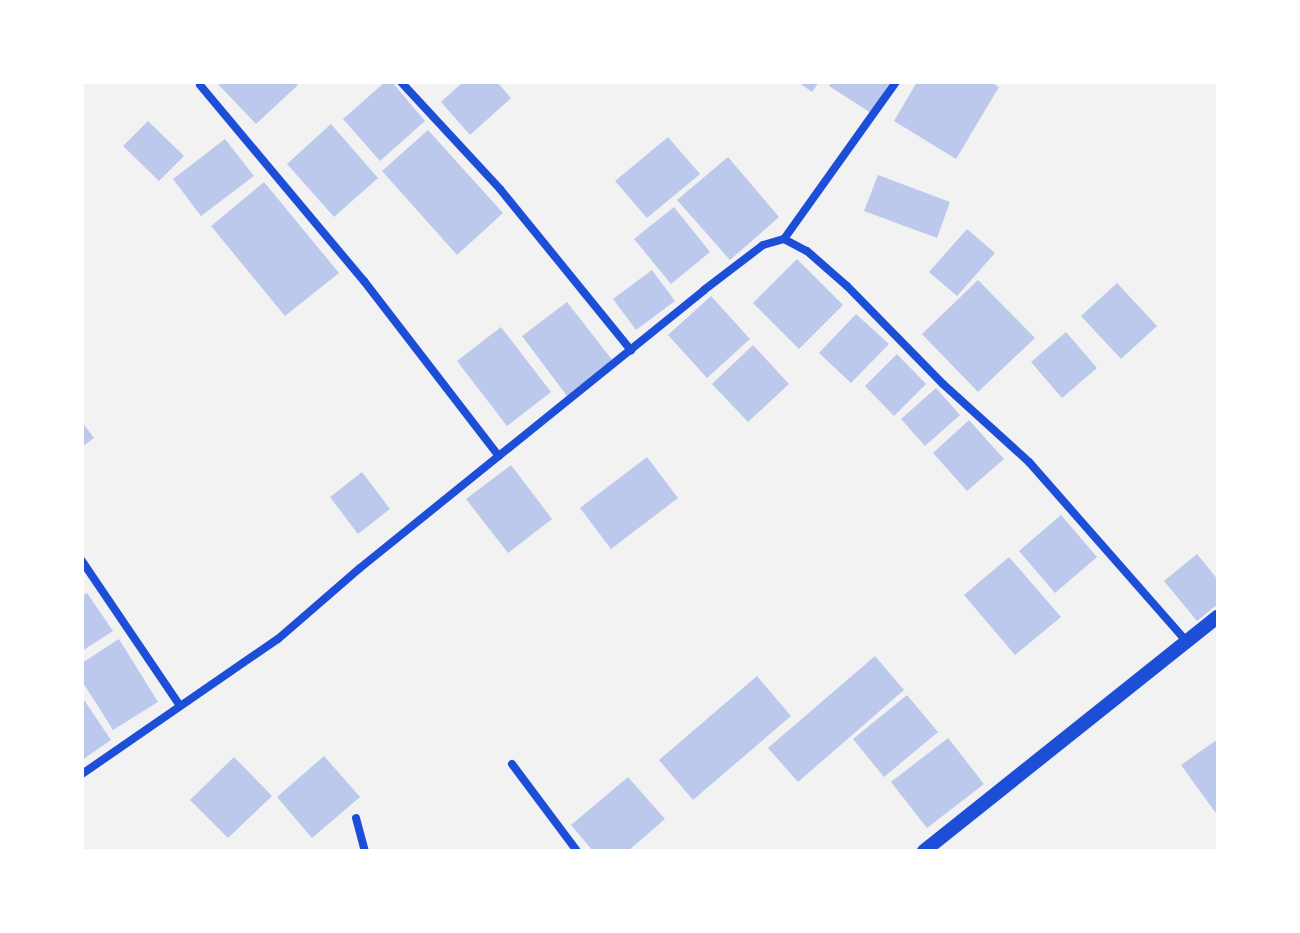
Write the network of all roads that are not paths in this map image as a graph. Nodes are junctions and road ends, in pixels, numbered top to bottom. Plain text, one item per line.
1 (401, 82) edge
2 (896, 82) edge
3 (200, 85) dead end
4 (784, 239) junction
5 (631, 350) junction
6 (499, 456) junction
7 (82, 561) edge
8 (1218, 616) edge
9 (1186, 641) junction
10 (179, 704) junction
11 (512, 764) dead end
12 (82, 774) edge
13 (356, 818) dead end
14 (365, 851) edge
15 (577, 851) edge
16 (924, 851) edge

1 - 5 street
2 - 4 street
3 - 6 street
4 - 5 street
4 - 9 street
5 - 6 street
6 - 10 street
7 - 10 street
8 - 9 street
9 - 16 street
10 - 12 street
11 - 15 street
13 - 14 street

